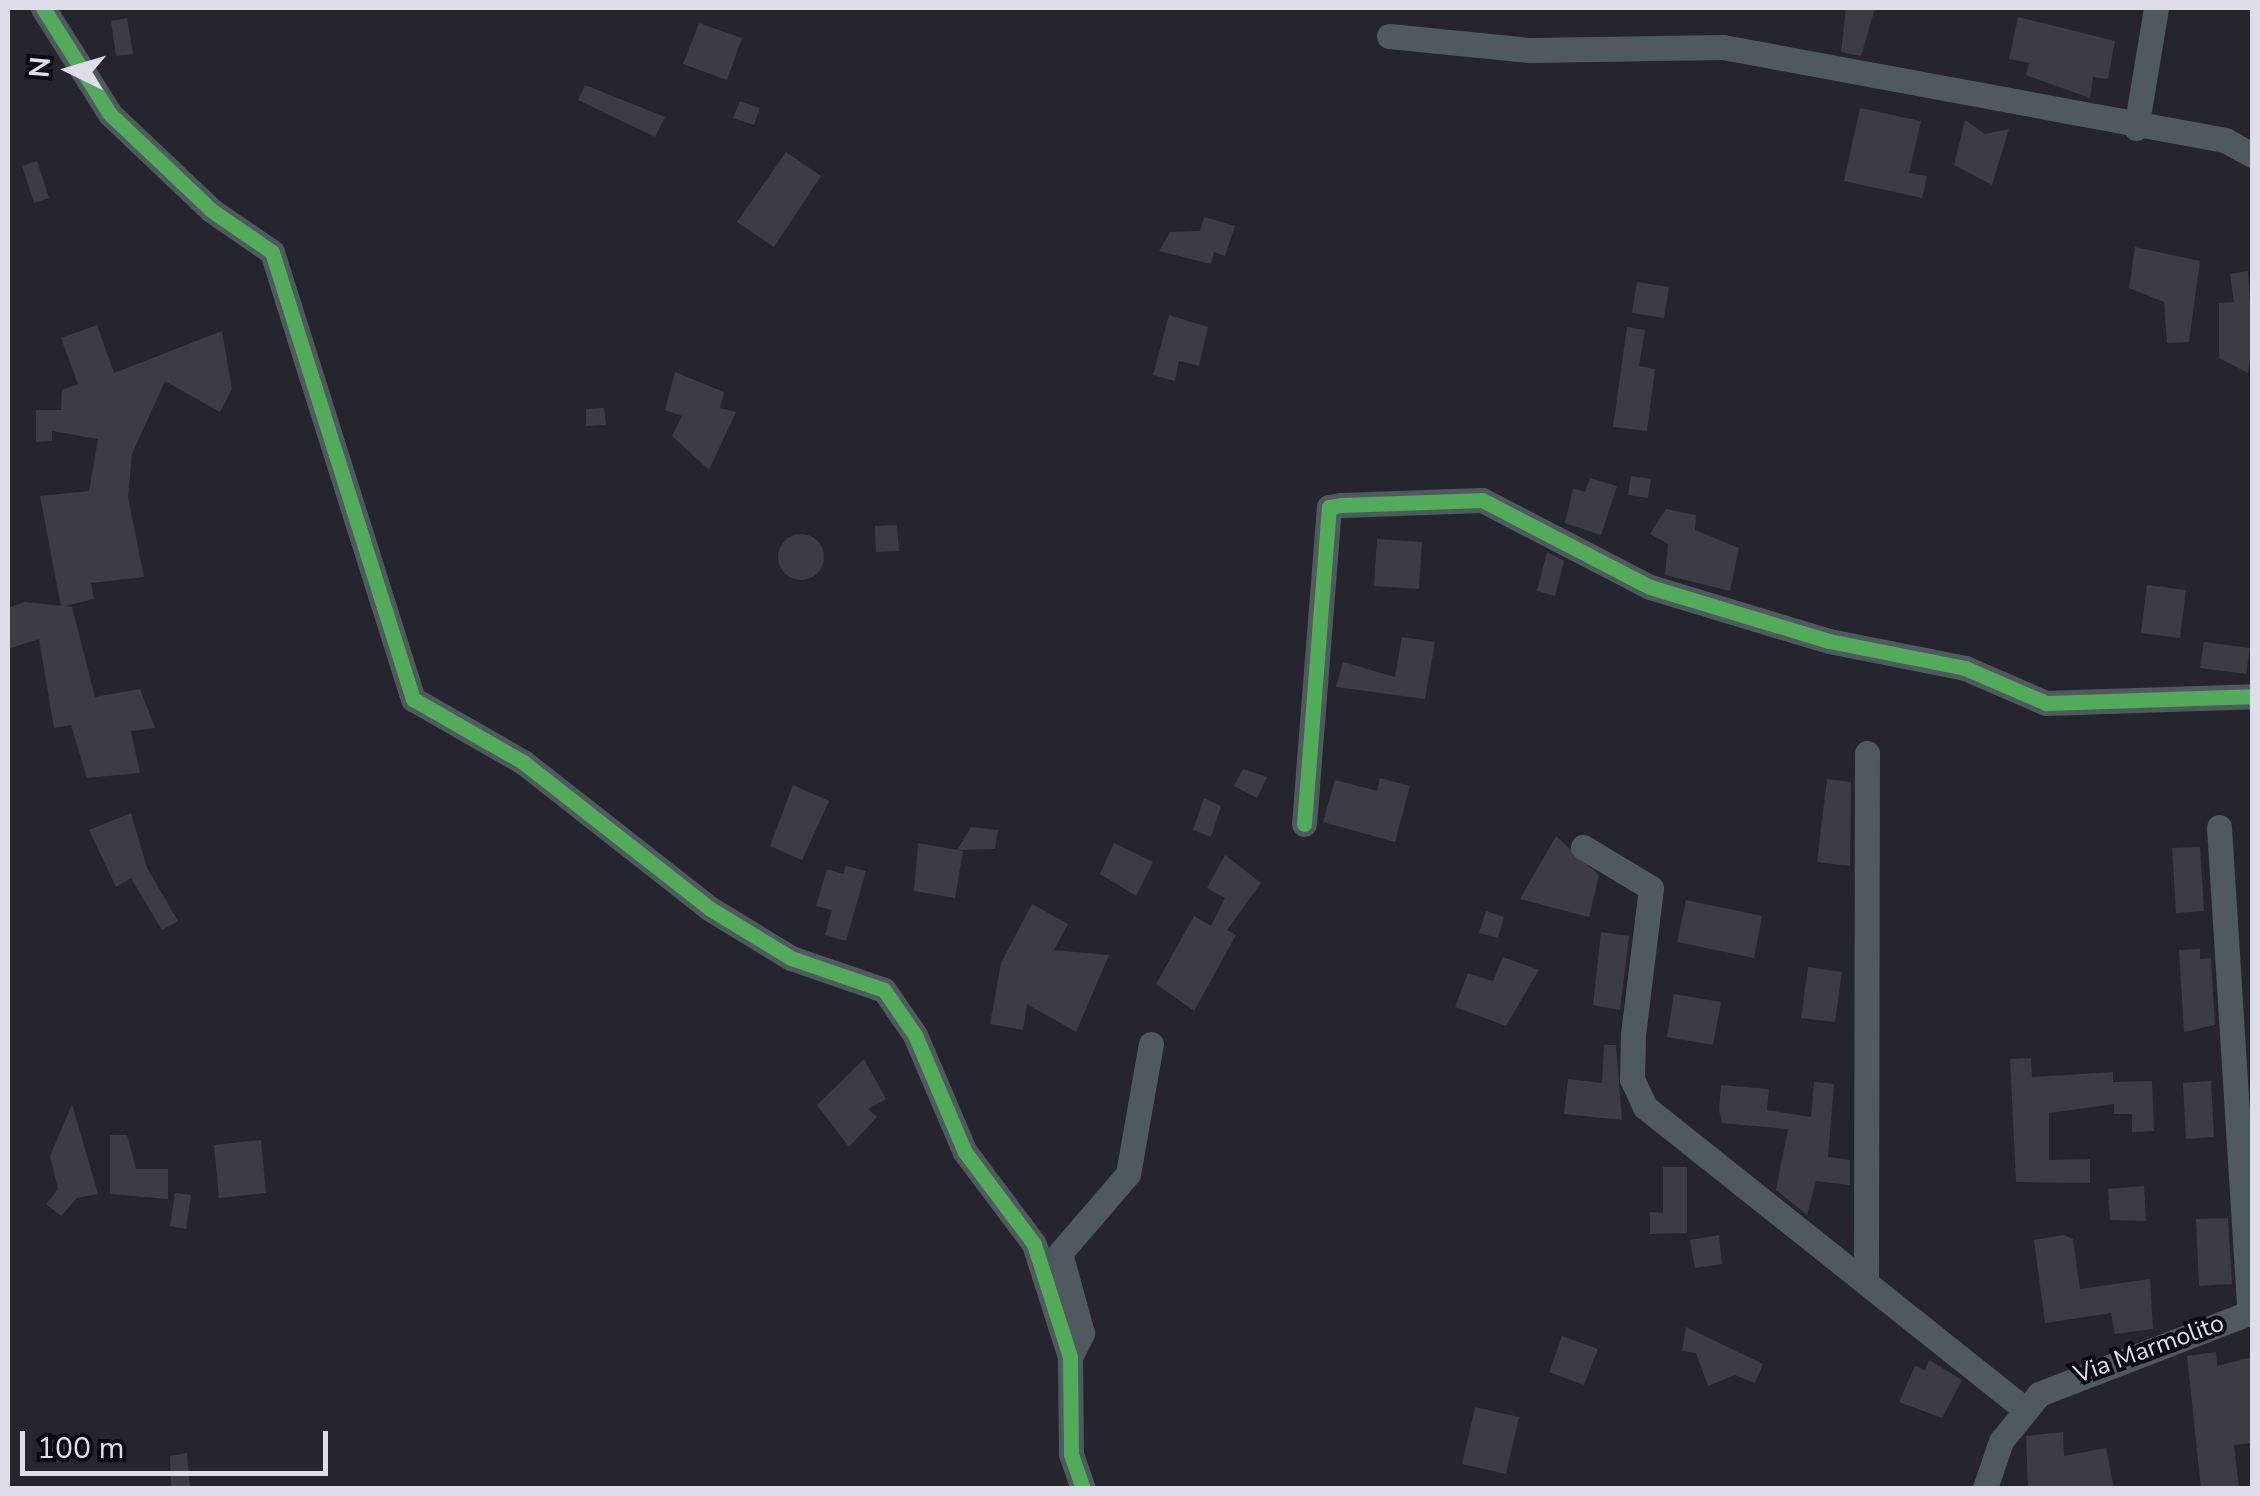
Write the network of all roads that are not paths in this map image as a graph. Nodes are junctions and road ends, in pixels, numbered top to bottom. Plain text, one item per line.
1 (43, 8) edge
2 (2156, 8) edge
3 (1389, 36) dead end
4 (2136, 128) junction
5 (2252, 155) edge
6 (2252, 696) edge
7 (1867, 753) dead end
8 (1304, 824) dead end
9 (2219, 827) dead end
10 (1583, 848) dead end
11 (1151, 1044) dead end
12 (1866, 1280) junction
13 (2251, 1312) edge
14 (1070, 1357) junction
15 (2023, 1408) junction
16 (1083, 1488) edge
17 (1985, 1488) edge

1 - 14 street
2 - 4 street
3 - 4 street
4 - 5 street
6 - 8 street
7 - 12 street
9 - 13 street
10 - 12 street
11 - 14 street
12 - 15 street
13 - 15 street, Via Marmolito
14 - 16 street
15 - 17 street

